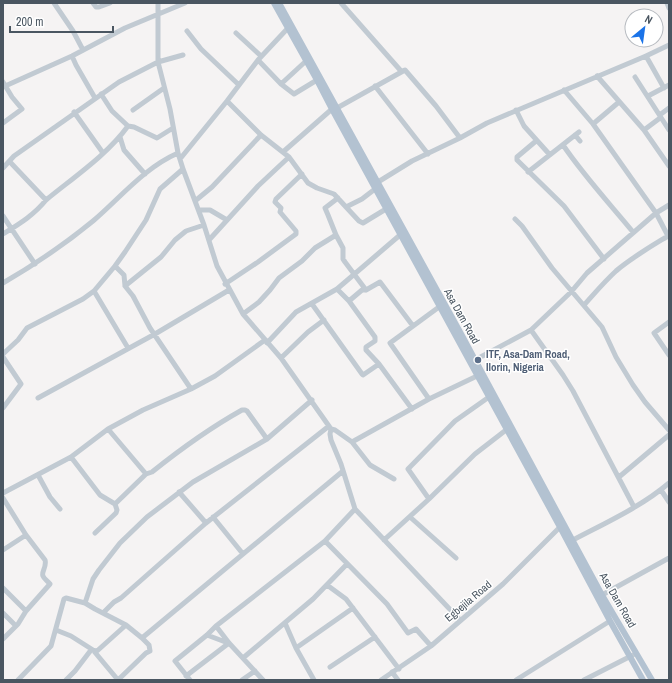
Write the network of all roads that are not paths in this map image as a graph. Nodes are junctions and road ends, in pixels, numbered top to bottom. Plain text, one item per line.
1 (54, 3) edge
2 (93, 3) edge
3 (110, 3) edge
4 (158, 3) edge
5 (185, 3) edge
6 (274, 3) edge
7 (279, 3) edge
8 (341, 3) edge
9 (667, 3) edge
10 (669, 8) edge
11 (159, 14) junction
12 (288, 28) junction
13 (187, 31) dead end
14 (236, 33) dead end
15 (669, 45) edge
16 (83, 50) junction
17 (183, 55) dead end
18 (72, 56) junction
19 (646, 56) junction
20 (260, 58) junction
21 (306, 61) junction
22 (158, 62) junction
23 (401, 71) junction
24 (597, 76) junction
25 (635, 77) dead end
26 (317, 80) junction
27 (281, 84) junction
28 (4, 85) edge
29 (239, 85) junction
30 (669, 85) edge
31 (375, 86) junction
32 (323, 87) junction
33 (164, 88) junction
34 (664, 88) junction
35 (564, 90) junction
36 (101, 94) junction
37 (648, 96) junction
38 (95, 98) junction
39 (227, 101) junction
40 (619, 102) junction
41 (669, 108) edge
42 (334, 109) junction
43 (133, 110) dead end
44 (516, 110) junction
45 (74, 112) junction
46 (660, 118) junction
47 (3, 123) edge
48 (593, 124) junction
49 (128, 126) junction
50 (173, 128) junction
51 (644, 130) junction
52 (669, 130) edge
53 (261, 135) junction
54 (120, 137) junction
55 (460, 138) junction
56 (536, 141) junction
57 (580, 141) dead end
58 (563, 145) junction
59 (178, 152) junction
60 (283, 152) junction
61 (103, 153) junction
62 (428, 154) junction
63 (550, 156) junction
64 (289, 157) junction
65 (180, 159) junction
66 (10, 162) junction
67 (669, 166) edge
68 (3, 168) edge
69 (182, 169) junction
70 (528, 172) junction
71 (145, 174) junction
72 (302, 174) junction
73 (378, 182) junction
74 (375, 189) junction
75 (338, 198) junction
76 (46, 200) junction
77 (196, 201) junction
78 (669, 205) edge
79 (346, 207) junction
80 (386, 209) junction
81 (199, 210) junction
82 (656, 213) junction
83 (3, 216) edge
84 (516, 219) dead end
85 (227, 220) junction
86 (204, 224) junction
87 (12, 229) junction
88 (633, 232) junction
89 (3, 234) edge
90 (336, 235) junction
91 (400, 235) junction
92 (209, 240) junction
93 (604, 259) junction
94 (35, 264) junction
95 (115, 266) junction
96 (353, 275) junction
97 (3, 283) edge
98 (226, 284) junction
99 (125, 286) junction
100 (337, 288) junction
101 (229, 290) junction
102 (366, 290) junction
103 (94, 291) junction
104 (571, 292) junction
105 (348, 301) junction
106 (312, 304) junction
107 (584, 305) junction
108 (439, 307) junction
109 (243, 314) junction
110 (324, 320) junction
111 (669, 322) edge
112 (413, 326) junction
113 (531, 330) junction
114 (457, 333) junction
115 (155, 334) junction
116 (266, 341) junction
117 (128, 348) junction
118 (3, 355) edge
119 (669, 355) edge
120 (281, 358) junction
121 (475, 360) junction
122 (379, 364) junction
123 (477, 376) junction
124 (191, 389) junction
125 (489, 397) junction
126 (38, 398) dead end
127 (429, 399) junction
128 (312, 400) junction
129 (3, 408) edge
130 (412, 409) junction
131 (330, 428) junction
132 (108, 429) junction
133 (506, 430) junction
134 (669, 430) edge
135 (669, 435) edge
136 (267, 439) junction
137 (352, 442) junction
138 (71, 456) junction
139 (343, 471) junction
140 (146, 474) junction
141 (38, 475) junction
142 (618, 476) junction
143 (394, 479) dead end
144 (669, 483) edge
145 (661, 490) junction
146 (179, 492) junction
147 (3, 493) edge
148 (3, 498) edge
149 (429, 499) junction
150 (669, 502) edge
151 (115, 504) junction
152 (634, 507) junction
153 (60, 509) dead end
154 (355, 509) junction
155 (213, 517) junction
156 (410, 517) junction
157 (206, 523) junction
158 (560, 527) junction
159 (94, 533) dead end
160 (26, 535) junction
161 (384, 540) junction
162 (573, 540) junction
163 (325, 541) junction
164 (3, 550) edge
165 (242, 554) junction
166 (456, 558) dead end
167 (669, 558) edge
168 (347, 564) junction
169 (327, 584) junction
170 (3, 589) edge
171 (602, 595) junction
172 (85, 603) junction
173 (353, 608) junction
174 (26, 611) junction
175 (3, 613) edge
176 (103, 613) junction
177 (460, 620) junction
178 (610, 621) junction
179 (285, 622) junction
180 (126, 625) junction
181 (16, 626) junction
182 (216, 626) junction
183 (56, 630) junction
184 (208, 635) junction
185 (375, 637) junction
186 (142, 638) junction
187 (3, 639) edge
188 (229, 643) junction
189 (431, 646) junction
190 (296, 648) junction
191 (93, 650) junction
192 (636, 652) junction
193 (630, 656) junction
194 (243, 658) junction
195 (330, 667) dead end
196 (399, 669) junction
197 (255, 671) junction
198 (392, 672) junction
199 (188, 679) edge
200 (18, 680) edge
201 (66, 680) edge
202 (118, 680) edge
203 (242, 680) edge
204 (263, 680) edge
205 (314, 680) edge
206 (381, 680) edge
207 (398, 680) edge
208 (516, 680) edge
209 (584, 680) edge
210 (643, 680) edge
211 (652, 680) edge

1 - 16 street
2 - 3 street
4 - 11 street
5 - 11 street
6 - 12 main road, Asa Dam Road
7 - 32 main road, Asa Dam Road
8 - 23 street
9 - 10 street
11 - 16 street
11 - 22 street
12 - 20 street
12 - 21 main road, Asa Dam Road
13 - 29 street
14 - 20 street
15 - 19 street
16 - 18 street
17 - 22 street
18 - 28 street
18 - 38 street
19 - 24 street
19 - 34 street
20 - 27 street
20 - 29 street
21 - 26 main road, Asa Dam Road
21 - 27 street
22 - 33 street
22 - 36 street
23 - 31 street
23 - 55 street
24 - 35 street
24 - 40 street
25 - 37 street
26 - 27 street
26 - 32 main road, Asa Dam Road
28 - 47 street
29 - 39 street
30 - 34 street
31 - 42 street
31 - 62 street
32 - 42 main road, Asa Dam Road
33 - 43 street
33 - 50 street
34 - 37 street
35 - 44 street
35 - 48 street
36 - 38 street
36 - 49 street
37 - 46 street
38 - 45 street
39 - 53 street
39 - 65 street
40 - 48 street
40 - 51 street
41 - 46 street
42 - 60 street
42 - 73 main road, Asa Dam Road
42 - 74 main road, Asa Dam Road
44 - 55 street
44 - 56 street
45 - 61 street
45 - 66 street
46 - 51 street
46 - 52 street
48 - 82 street
49 - 50 street
49 - 54 street
50 - 59 street
51 - 67 street
53 - 60 street
53 - 77 street
54 - 61 street
54 - 71 street
55 - 62 street
56 - 63 street
56 - 70 street
57 - 58 street
58 - 63 street
58 - 88 street
59 - 65 street
59 - 71 street
60 - 64 street
61 - 76 street
62 - 73 street
63 - 70 street
64 - 72 street
64 - 85 street
65 - 69 street
66 - 68 street
66 - 76 street
69 - 77 street
69 - 95 street
70 - 93 street
71 - 94 street
72 - 75 street
72 - 98 street
73 - 114 main road, Asa Dam Road
74 - 79 street
74 - 80 main road, Asa Dam Road
75 - 79 street
75 - 90 street
76 - 87 street
77 - 81 street
78 - 82 street
79 - 80 street
80 - 91 main road, Asa Dam Road
81 - 85 street
81 - 86 street
82 - 88 street
82 - 107 street
83 - 87 street
84 - 104 street
85 - 92 street
86 - 92 street
86 - 99 street
87 - 89 street
87 - 94 street
88 - 93 street
90 - 96 street
90 - 109 street
91 - 96 street
91 - 108 main road, Asa Dam Road
92 - 98 street
93 - 104 street
94 - 97 street
95 - 99 street
95 - 103 street
96 - 100 street
96 - 102 street
98 - 101 street
99 - 115 street
100 - 105 street
100 - 106 street
101 - 109 street
101 - 115 street
102 - 105 street
102 - 112 street
103 - 117 street
103 - 118 street
104 - 107 street
104 - 113 street
105 - 122 street
106 - 110 street
106 - 116 street
107 - 134 street
108 - 112 street
108 - 114 main road, Asa Dam Road
109 - 116 street
110 - 120 street
110 - 122 street
111 - 119 street
112 - 127 street
113 - 121 street
113 - 142 street
114 - 121 main road, Asa Dam Road
114 - 123 main road, Asa Dam Road
115 - 117 street
115 - 124 street
116 - 120 street
116 - 124 street
117 - 126 street
118 - 129 street
120 - 128 street
121 - 162 main road, Asa Dam Road
122 - 130 street
123 - 125 main road, Asa Dam Road
123 - 127 street
124 - 132 street
125 - 133 main road, Asa Dam Road
125 - 149 street
127 - 130 street
128 - 131 street
128 - 136 street
130 - 137 street
131 - 137 street
131 - 139 street
131 - 155 street
132 - 138 street
132 - 140 street
133 - 149 street
133 - 158 main road, Asa Dam Road
135 - 142 street
136 - 140 street
136 - 146 street
137 - 143 street
138 - 141 street
138 - 151 street
139 - 154 street
139 - 165 street
140 - 151 street
141 - 147 street
141 - 153 street
142 - 152 street
144 - 145 street
145 - 150 street
145 - 152 street
146 - 157 street
146 - 172 street
148 - 160 street
149 - 156 street
151 - 159 street
152 - 162 street
154 - 161 street
154 - 163 street
155 - 157 street
155 - 165 street
156 - 161 street
156 - 166 street
157 - 176 street
158 - 177 street, Egbejila Road
158 - 178 main road, Asa Dam Road
160 - 164 street
160 - 174 street
161 - 177 street
162 - 171 main road, Asa Dam Road
163 - 168 street
163 - 182 street
165 - 186 street
167 - 171 street
168 - 169 street
168 - 189 street
169 - 173 street
169 - 179 street
170 - 174 street
171 - 192 main road, Asa Dam Road
172 - 176 street
172 - 183 street
173 - 185 street
173 - 190 street
174 - 181 street
175 - 181 street
176 - 180 street
177 - 189 street, Egbejila Road
178 - 193 main road, Asa Dam Road
178 - 208 street
179 - 190 street
179 - 194 street
180 - 186 street
180 - 191 street
181 - 187 street
182 - 184 street
182 - 188 street
183 - 191 street
183 - 200 street
184 - 188 street
184 - 199 street
185 - 195 street
185 - 196 street
186 - 202 street
188 - 194 street
188 - 199 street
189 - 196 street, Egbejila Road
190 - 205 street
191 - 201 street
191 - 202 street
192 - 193 street
192 - 211 main road, Asa Dam Road
193 - 209 street
193 - 210 main road, Asa Dam Road
194 - 197 street
196 - 198 street, Egbejila Road
197 - 203 street
197 - 204 street
198 - 206 street, Egbejila Road
198 - 207 street

